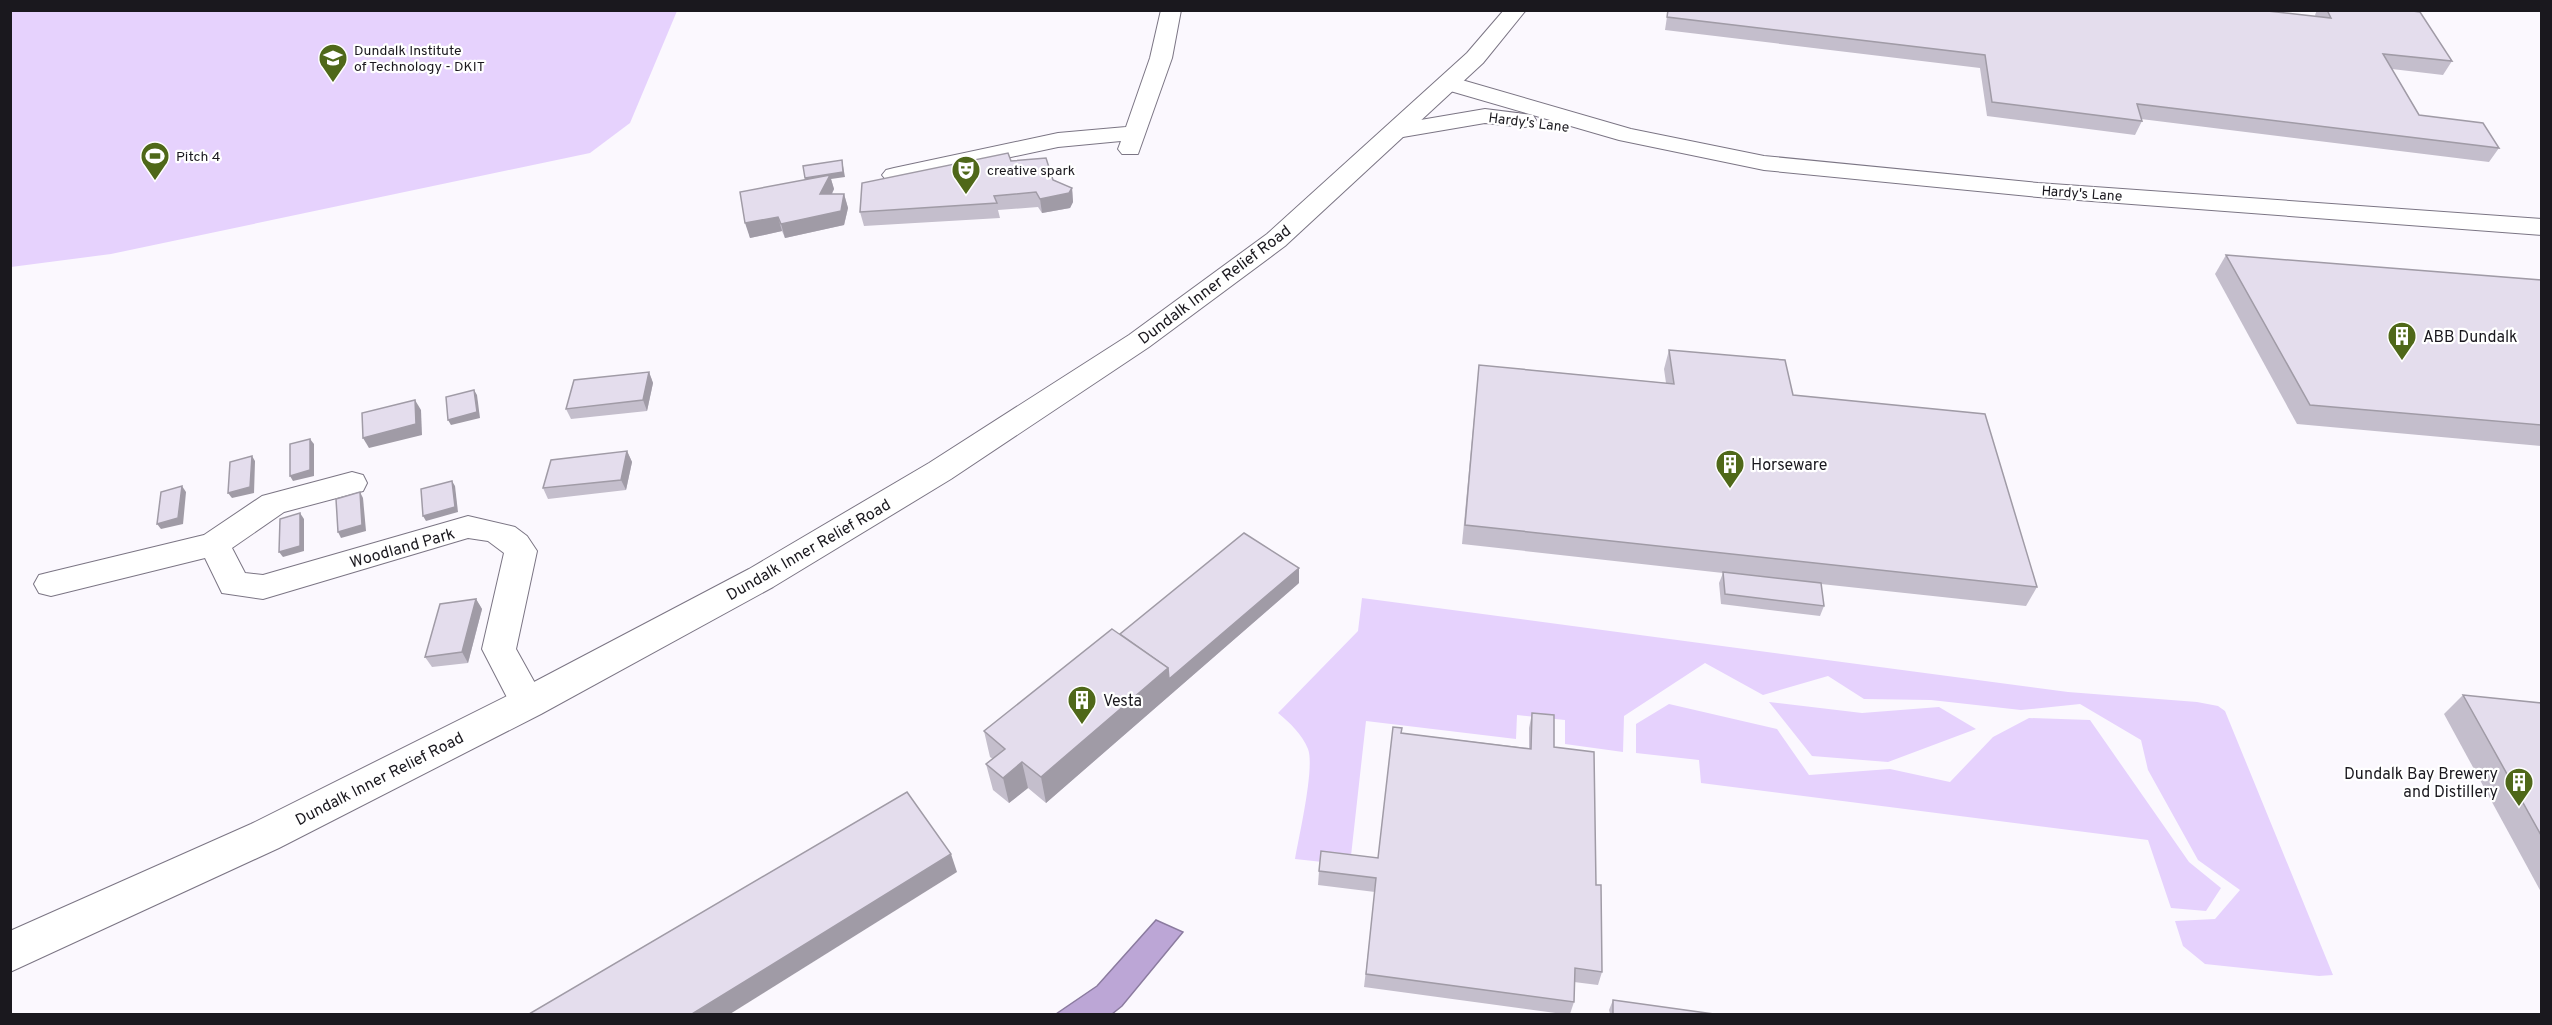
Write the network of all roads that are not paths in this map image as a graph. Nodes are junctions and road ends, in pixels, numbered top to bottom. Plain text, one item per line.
1 (1171, 10) edge
2 (1515, 10) edge
3 (1448, 84) junction
4 (1397, 131) junction
5 (1627, 135) junction
6 (894, 175) edge
7 (2541, 227) edge
8 (352, 483) dead end
9 (213, 544) junction
10 (51, 584) dead end
11 (528, 703) junction
12 (10, 951) edge

1 - 6 street
2 - 3 main road, Dundalk Inner Relief Road
3 - 4 main road, Dundalk Inner Relief Road
3 - 5 street, Hardy's Lane
4 - 5 street, Hardy's Lane
4 - 11 main road, Dundalk Inner Relief Road
5 - 7 street, Hardy's Lane
8 - 9 street
9 - 10 street
9 - 11 street, Woodland Park
11 - 12 main road, Dundalk Inner Relief Road

